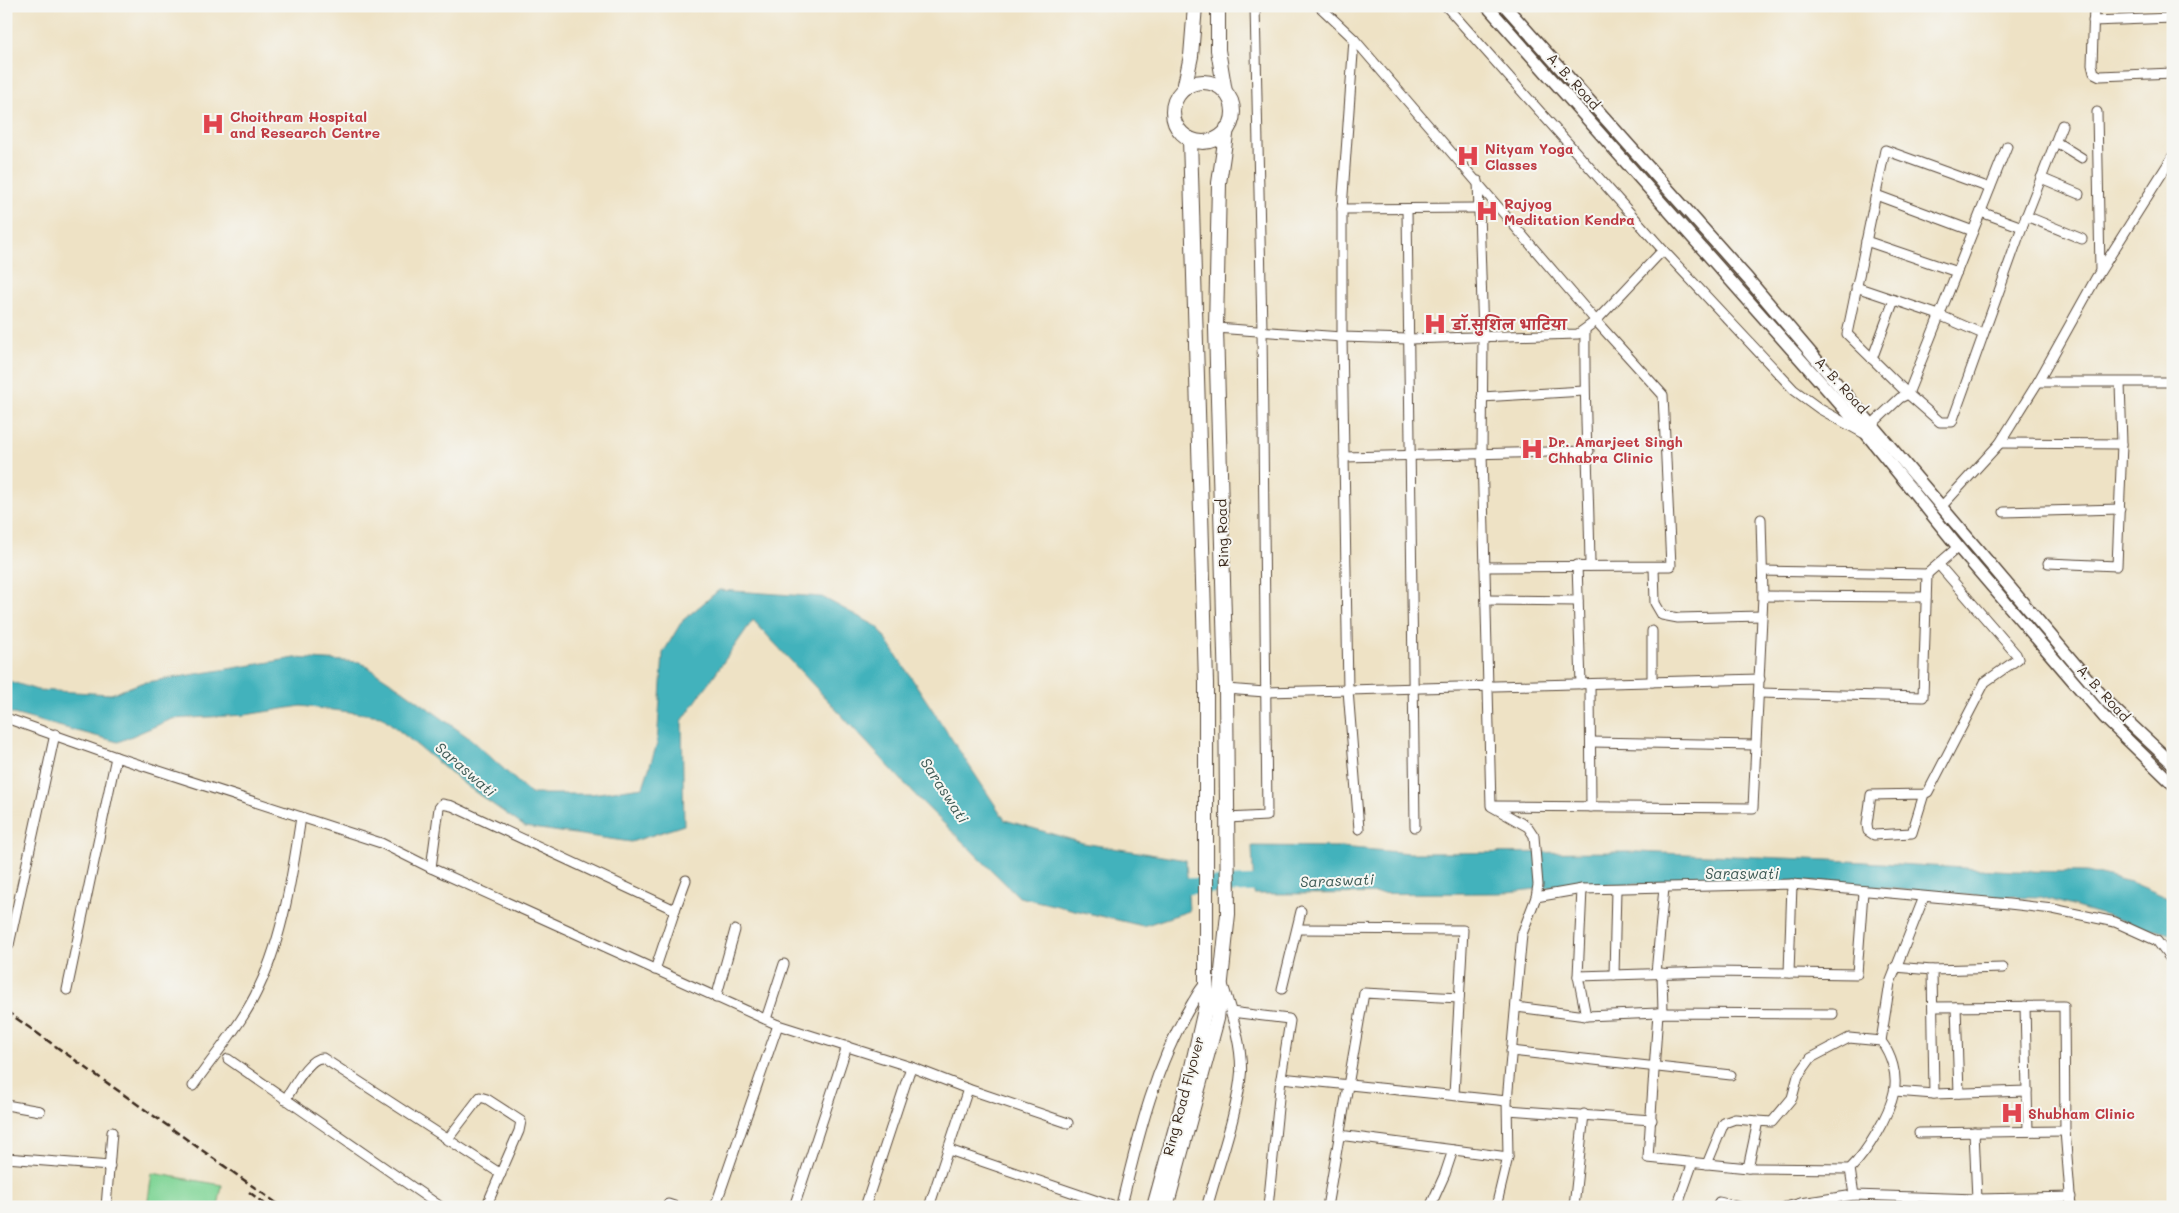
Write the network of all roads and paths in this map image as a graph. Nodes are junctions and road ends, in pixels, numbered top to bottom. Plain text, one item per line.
1 (1195, 6) edge
2 (1218, 6) edge
3 (1255, 6) edge
4 (1319, 6) edge
5 (1446, 6) edge
6 (1487, 6) edge
7 (1505, 6) edge
8 (2094, 6) edge
9 (2173, 18) edge
10 (2093, 21) junction
11 (1354, 39) junction
12 (2173, 73) edge
13 (1184, 89) junction
14 (1225, 92) junction
15 (2097, 112) dead end
16 (2062, 126) dead end
17 (1227, 128) junction
18 (1190, 139) junction
19 (2056, 142) junction
20 (2007, 146) dead end
21 (2173, 156) edge
22 (2082, 158) dead end
23 (2041, 178) junction
24 (1478, 181) junction
25 (1990, 188) junction
26 (2079, 194) dead end
27 (1876, 195) junction
28 (1478, 208) junction
29 (1342, 209) junction
30 (1407, 210) junction
31 (1980, 212) junction
32 (2026, 216) junction
33 (2022, 227) junction
34 (1973, 232) junction
35 (2082, 239) dead end
36 (1866, 241) junction
37 (1663, 250) junction
38 (2100, 271) junction
39 (1956, 272) junction
40 (1856, 287) junction
41 (1894, 300) junction
42 (1939, 314) junction
43 (1596, 321) junction
44 (1216, 328) junction
45 (1262, 330) junction
46 (1585, 330) junction
47 (1983, 334) junction
48 (1483, 336) junction
49 (1342, 337) junction
50 (1408, 339) junction
51 (1872, 359) junction
52 (2038, 382) junction
53 (2173, 382) edge
54 (2120, 383) junction
55 (1584, 392) junction
56 (1908, 394) junction
57 (1482, 397) junction
58 (1868, 430) junction
59 (2000, 442) junction
60 (2122, 444) junction
61 (1589, 451) junction
62 (1482, 453) junction
63 (1410, 455) junction
64 (1344, 456) junction
65 (1942, 506) junction
66 (2120, 509) junction
67 (2004, 512) dead end
68 (1761, 519) dead end
69 (1958, 547) junction
70 (2048, 563) dead end
71 (1577, 565) junction
72 (1939, 565) junction
73 (1590, 566) junction
74 (1485, 567) junction
75 (1654, 567) junction
76 (1763, 571) junction
77 (1927, 574) junction
78 (1763, 596) junction
79 (1926, 597) junction
80 (1486, 600) junction
81 (1578, 601) junction
82 (1762, 616) junction
83 (1652, 631) dead end
84 (1760, 680) junction
85 (1652, 682) junction
86 (1585, 685) junction
87 (1488, 686) junction
88 (1412, 688) junction
89 (1226, 689) junction
90 (1348, 690) junction
91 (1265, 692) junction
92 (1760, 693) junction
93 (6, 718) edge
94 (55, 734) junction
95 (1591, 742) junction
96 (1755, 745) junction
97 (2157, 749) junction
98 (116, 757) junction
99 (2147, 759) junction
100 (2172, 763) edge
101 (2173, 784) edge
102 (1924, 794) junction
103 (1491, 806) junction
104 (1590, 807) junction
105 (301, 817) junction
106 (1227, 818) junction
107 (1415, 827) dead end
108 (1359, 829) dead end
109 (430, 868) junction
110 (686, 880) dead end
111 (1792, 884) junction
112 (1664, 888) junction
113 (1616, 889) junction
114 (1582, 890) junction
115 (1863, 892) junction
116 (1536, 897) junction
117 (1924, 897) junction
118 (675, 910) junction
119 (1301, 911) dead end
120 (1298, 929) junction
121 (736, 930) dead end
122 (1225, 938) joint
123 (9, 945) dead end
124 (2173, 962) edge
125 (784, 964) dead end
126 (1895, 967) junction
127 (2003, 968) dead end
128 (655, 970) junction
129 (1932, 970) junction
130 (1659, 973) junction
131 (1790, 973) junction
132 (1614, 974) junction
133 (1578, 976) junction
134 (1204, 984) junction
135 (1222, 985) junction
136 (1282, 989) dead end
137 (67, 990) dead end
138 (716, 998) junction
139 (1459, 998) junction
140 (2025, 1006) junction
141 (1516, 1007) junction
142 (1934, 1007) junction
143 (1956, 1007) junction
144 (1231, 1012) junction
145 (1661, 1013) junction
146 (1832, 1014) dead end
147 (1586, 1016) junction
148 (766, 1019) junction
149 (778, 1025) junction
150 (1881, 1041) junction
151 (847, 1046) junction
152 (1511, 1051) junction
153 (228, 1059) dead end
154 (911, 1067) junction
155 (1654, 1067) junction
156 (1731, 1075) dead end
157 (1281, 1078) junction
158 (193, 1086) dead end
159 (1348, 1086) junction
160 (968, 1089) junction
161 (1895, 1091) junction
162 (2027, 1092) junction
163 (1959, 1093) junction
164 (1934, 1094) junction
165 (1454, 1096) junction
166 (286, 1100) junction
167 (6, 1105) edge
168 (1508, 1105) junction
169 (40, 1111) dead end
170 (1584, 1114) junction
171 (1652, 1120) junction
172 (1758, 1121) junction
173 (1068, 1123) dead end
174 (2065, 1130) junction
175 (2028, 1131) junction
176 (112, 1132) dead end
177 (1974, 1132) junction
178 (1919, 1133) dead end
179 (1339, 1135) junction
180 (446, 1140) junction
181 (949, 1150) junction
182 (1453, 1150) junction
183 (1508, 1157) junction
184 (6, 1158) edge
185 (1694, 1162) junction
186 (1707, 1164) junction
187 (110, 1166) junction
188 (1748, 1168) junction
189 (1850, 1169) junction
190 (501, 1174) junction
191 (1854, 1195) junction
192 (2017, 1197) junction
193 (2071, 1197) junction
194 (1977, 1199) junction
195 (668, 1204) dead end
196 (1801, 1205) edge
197 (106, 1207) edge
198 (441, 1207) edge
199 (486, 1207) edge
200 (677, 1207) edge
201 (715, 1207) edge
202 (794, 1207) edge
203 (865, 1207) edge
204 (929, 1207) edge
205 (1115, 1207) edge
206 (1121, 1207) edge
207 (1154, 1207) edge
208 (1166, 1207) edge
209 (1206, 1207) edge
210 (1268, 1207) edge
211 (1327, 1207) edge
212 (1430, 1207) edge
213 (1496, 1207) edge
214 (1574, 1207) edge
215 (1677, 1207) edge
216 (1717, 1207) edge
217 (1740, 1207) edge
218 (1785, 1207) edge
219 (2017, 1207) edge
220 (2071, 1207) edge

1 - 13 highway
2 - 14 highway
3 - 45 street
4 - 11 street
5 - 37 street
6 - 58 main road, A. B. Road
7 - 58 main road, A. B. Road
8 - 10 street
9 - 10 street
10 - 12 street
11 - 24 street
11 - 29 street
13 - 14 highway
13 - 18 highway
14 - 17 highway
15 - 38 street
16 - 19 street
17 - 18 highway
17 - 44 highway, Ring Road
18 - 134 highway, Ring Road Flyover
19 - 22 street
19 - 23 street
20 - 25 street
21 - 38 street
23 - 26 street
23 - 32 street
24 - 28 street
24 - 43 street
25 - 27 street
25 - 31 street
27 - 34 street
27 - 36 street
28 - 30 street
28 - 48 street
29 - 30 street
29 - 49 street
30 - 50 street
31 - 33 street
31 - 34 street
32 - 33 street
32 - 35 street
33 - 47 street
34 - 39 street
36 - 39 street
36 - 40 street
37 - 43 street
37 - 58 street
38 - 52 street
39 - 42 street
40 - 41 street
40 - 51 street
41 - 42 street
41 - 51 street
42 - 47 street
42 - 56 street
43 - 46 street
43 - 75 street
44 - 45 street
44 - 89 highway, Ring Road
45 - 49 street
45 - 91 street
46 - 48 street
46 - 55 street
47 - 56 street
48 - 50 street
48 - 57 street
49 - 50 street
49 - 64 street
50 - 63 street
51 - 56 street
52 - 54 street
52 - 59 street
53 - 54 street
54 - 60 street
55 - 57 street
55 - 61 street
56 - 58 street
57 - 62 street
58 - 65 main road, A. B. Road
58 - 69 main road, A. B. Road
59 - 60 street
59 - 65 street
60 - 66 street
61 - 62 street
61 - 73 street
62 - 63 street
62 - 74 street
63 - 64 street
63 - 88 street
64 - 90 street
65 - 97 main road, A. B. Road
66 - 67 street
66 - 70 street
68 - 76 street
69 - 72 street
69 - 99 main road, A. B. Road
71 - 73 street
71 - 74 street
71 - 81 street
72 - 77 street
72 - 102 street
73 - 75 street
74 - 80 street
75 - 82 street
76 - 77 street
76 - 78 street
77 - 79 street
78 - 79 street
78 - 82 street
79 - 92 street
80 - 81 street
80 - 87 street
81 - 86 street
82 - 84 street
83 - 85 street
84 - 85 street
84 - 92 street
85 - 86 street
86 - 87 street
86 - 95 street
87 - 88 street
87 - 103 street
88 - 90 street
88 - 107 street
89 - 91 street
89 - 106 highway, Ring Road
90 - 91 street
90 - 108 street
91 - 106 street
92 - 96 street
93 - 94 street
94 - 98 street
94 - 123 street
95 - 96 street
95 - 104 street
96 - 104 street
97 - 99 main road
97 - 100 main road, A. B. Road
98 - 105 street
98 - 137 street
99 - 101 main road, A. B. Road
102 - 102 street
103 - 104 street
103 - 116 street
105 - 109 street
105 - 158 street
106 - 122 highway, Ring Road
109 - 118 street
109 - 128 street
110 - 118 street
111 - 112 street
111 - 115 street
111 - 131 street
112 - 113 street
112 - 130 street
113 - 114 street
113 - 132 street
114 - 116 street
114 - 133 street
115 - 117 street
115 - 131 street
116 - 141 street
117 - 124 street
117 - 126 street
118 - 128 street
119 - 120 street
120 - 136 street
120 - 139 street
121 - 138 street
122 - 135 highway, Ring Road Flyover
125 - 148 street
126 - 129 street
126 - 150 street
127 - 129 street
128 - 138 street
129 - 142 street
130 - 131 street
130 - 132 street
130 - 145 street
132 - 133 street
133 - 147 street
134 - 135 street
134 - 206 street
134 - 207 highway, Ring Road Flyover
135 - 144 street
135 - 208 highway, Ring Road Flyover
138 - 148 street
139 - 159 street
139 - 165 street
140 - 143 street
140 - 162 street
140 - 174 street
141 - 147 street
141 - 152 street
142 - 143 street
142 - 164 street
143 - 163 street
144 - 157 street
144 - 209 street
145 - 146 street
145 - 147 street
145 - 155 street
148 - 149 street
149 - 151 street
149 - 201 street
150 - 161 street
150 - 172 street
151 - 154 street
151 - 202 street
152 - 155 street
152 - 168 street
153 - 166 street
154 - 160 street
154 - 203 street
155 - 156 street
155 - 171 street
157 - 159 street
157 - 210 street
159 - 165 street
159 - 179 street
160 - 173 street
160 - 181 street
161 - 164 street
161 - 189 street
162 - 163 street
162 - 175 street
163 - 164 street
165 - 168 street
166 - 180 street
166 - 198 street
167 - 169 street
168 - 170 street
168 - 183 street
170 - 171 street
170 - 214 street
171 - 185 street
172 - 186 street
172 - 188 street
174 - 175 street
174 - 193 street
175 - 177 street
176 - 187 street
177 - 178 street
177 - 194 street
179 - 182 street
179 - 211 street
180 - 190 street
180 - 190 street
181 - 204 street
181 - 205 street
182 - 183 street
182 - 212 street
183 - 213 street
184 - 187 street
185 - 186 street
185 - 215 street
186 - 188 street
187 - 197 street
188 - 189 street
189 - 191 street
190 - 199 street
191 - 194 street
191 - 196 street
192 - 193 street
192 - 194 street
192 - 219 street
193 - 220 street
195 - 200 street
196 - 218 street
216 - 217 street

